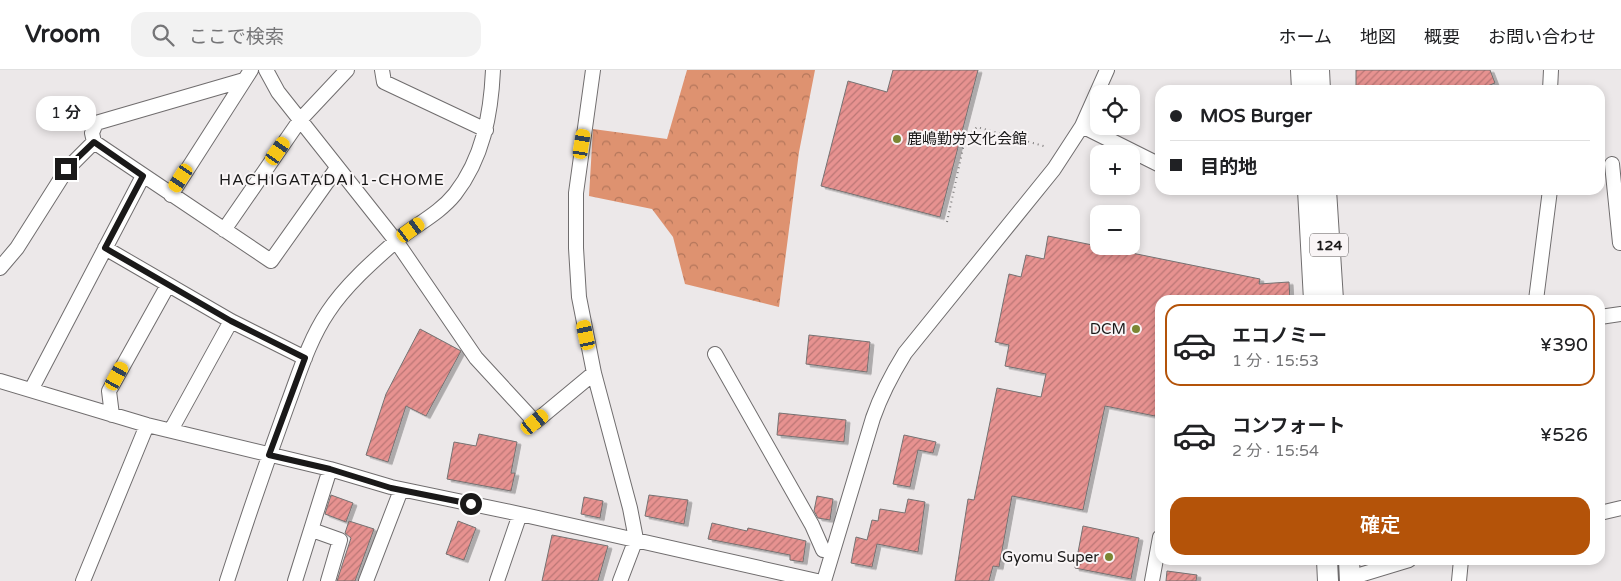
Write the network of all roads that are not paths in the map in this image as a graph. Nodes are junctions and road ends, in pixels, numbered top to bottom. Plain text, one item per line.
1 (266, 70) edge
2 (347, 70) edge
3 (382, 70) edge
4 (493, 70) edge
5 (593, 70) edge
6 (1106, 70) edge
7 (1301, 70) edge
8 (1319, 70) edge
9 (1551, 70) edge
10 (248, 75) edge
11 (1302, 85) edge
12 (1320, 85) edge
13 (1550, 85) edge
14 (300, 120) junction
15 (1082, 126) junction
16 (486, 130) junction
17 (94, 142) junction
18 (1155, 162) edge
19 (1611, 164) edge
20 (337, 168) junction
21 (143, 176) junction
22 (171, 195) junction
23 (1308, 195) edge
24 (1326, 195) edge
25 (1549, 195) edge
26 (224, 230) junction
27 (396, 241) junction
28 (1620, 243) edge
29 (105, 248) junction
30 (0, 268) edge
31 (168, 285) junction
32 (1314, 295) edge
33 (1333, 295) edge
34 (1537, 295) edge
35 (1621, 314) edge
36 (1605, 316) edge
37 (231, 321) junction
38 (715, 354) dead end
39 (305, 358) junction
40 (594, 373) junction
41 (0, 381) edge
42 (31, 390) junction
43 (112, 415) junction
44 (147, 425) junction
45 (171, 430) junction
46 (269, 455) junction
47 (330, 469) junction
48 (401, 490) junction
49 (1621, 508) edge
50 (1605, 512) edge
51 (520, 514) junction
52 (312, 530) junction
53 (636, 539) junction
54 (823, 550) dead end
55 (1155, 564) edge
56 (1327, 565) edge
57 (1386, 565) edge
58 (1461, 565) edge
59 (1350, 573) edge
60 (83, 581) edge
61 (227, 581) edge
62 (296, 581) edge
63 (328, 581) edge
64 (366, 581) edge
65 (497, 581) edge
66 (620, 581) edge
67 (817, 581) edge
68 (824, 581) edge
69 (1152, 581) edge
70 (1328, 581) edge
71 (1459, 581) edge

1 - 14 street
2 - 14 street
3 - 16 street
4 - 16 street
5 - 40 street
6 - 15 street
7 - 11 highway
8 - 12 highway
9 - 13 street
10 - 17 street
10 - 22 street
14 - 20 street
14 - 26 street
15 - 18 street
15 - 68 street
16 - 27 street
17 - 21 street
17 - 30 street
19 - 28 street
20 - 26 street
20 - 27 street
21 - 22 street
21 - 29 street
22 - 26 street
23 - 32 highway, 124
24 - 33 highway, 124
25 - 34 street
27 - 39 street
27 - 40 street
29 - 31 street
29 - 42 street
31 - 37 street
31 - 43 street
35 - 36 street
37 - 39 street
37 - 45 street
38 - 54 street
39 - 46 street
40 - 53 street
41 - 42 street
42 - 43 street
43 - 44 street
44 - 45 street
44 - 60 street
45 - 46 street
46 - 47 street
46 - 61 street
47 - 48 street
47 - 52 street
48 - 51 street
48 - 64 street
49 - 50 street
51 - 53 street
51 - 65 street
52 - 62 street
52 - 63 street
53 - 66 street
53 - 67 street
55 - 69 street
56 - 70 highway
57 - 59 street
58 - 71 street

